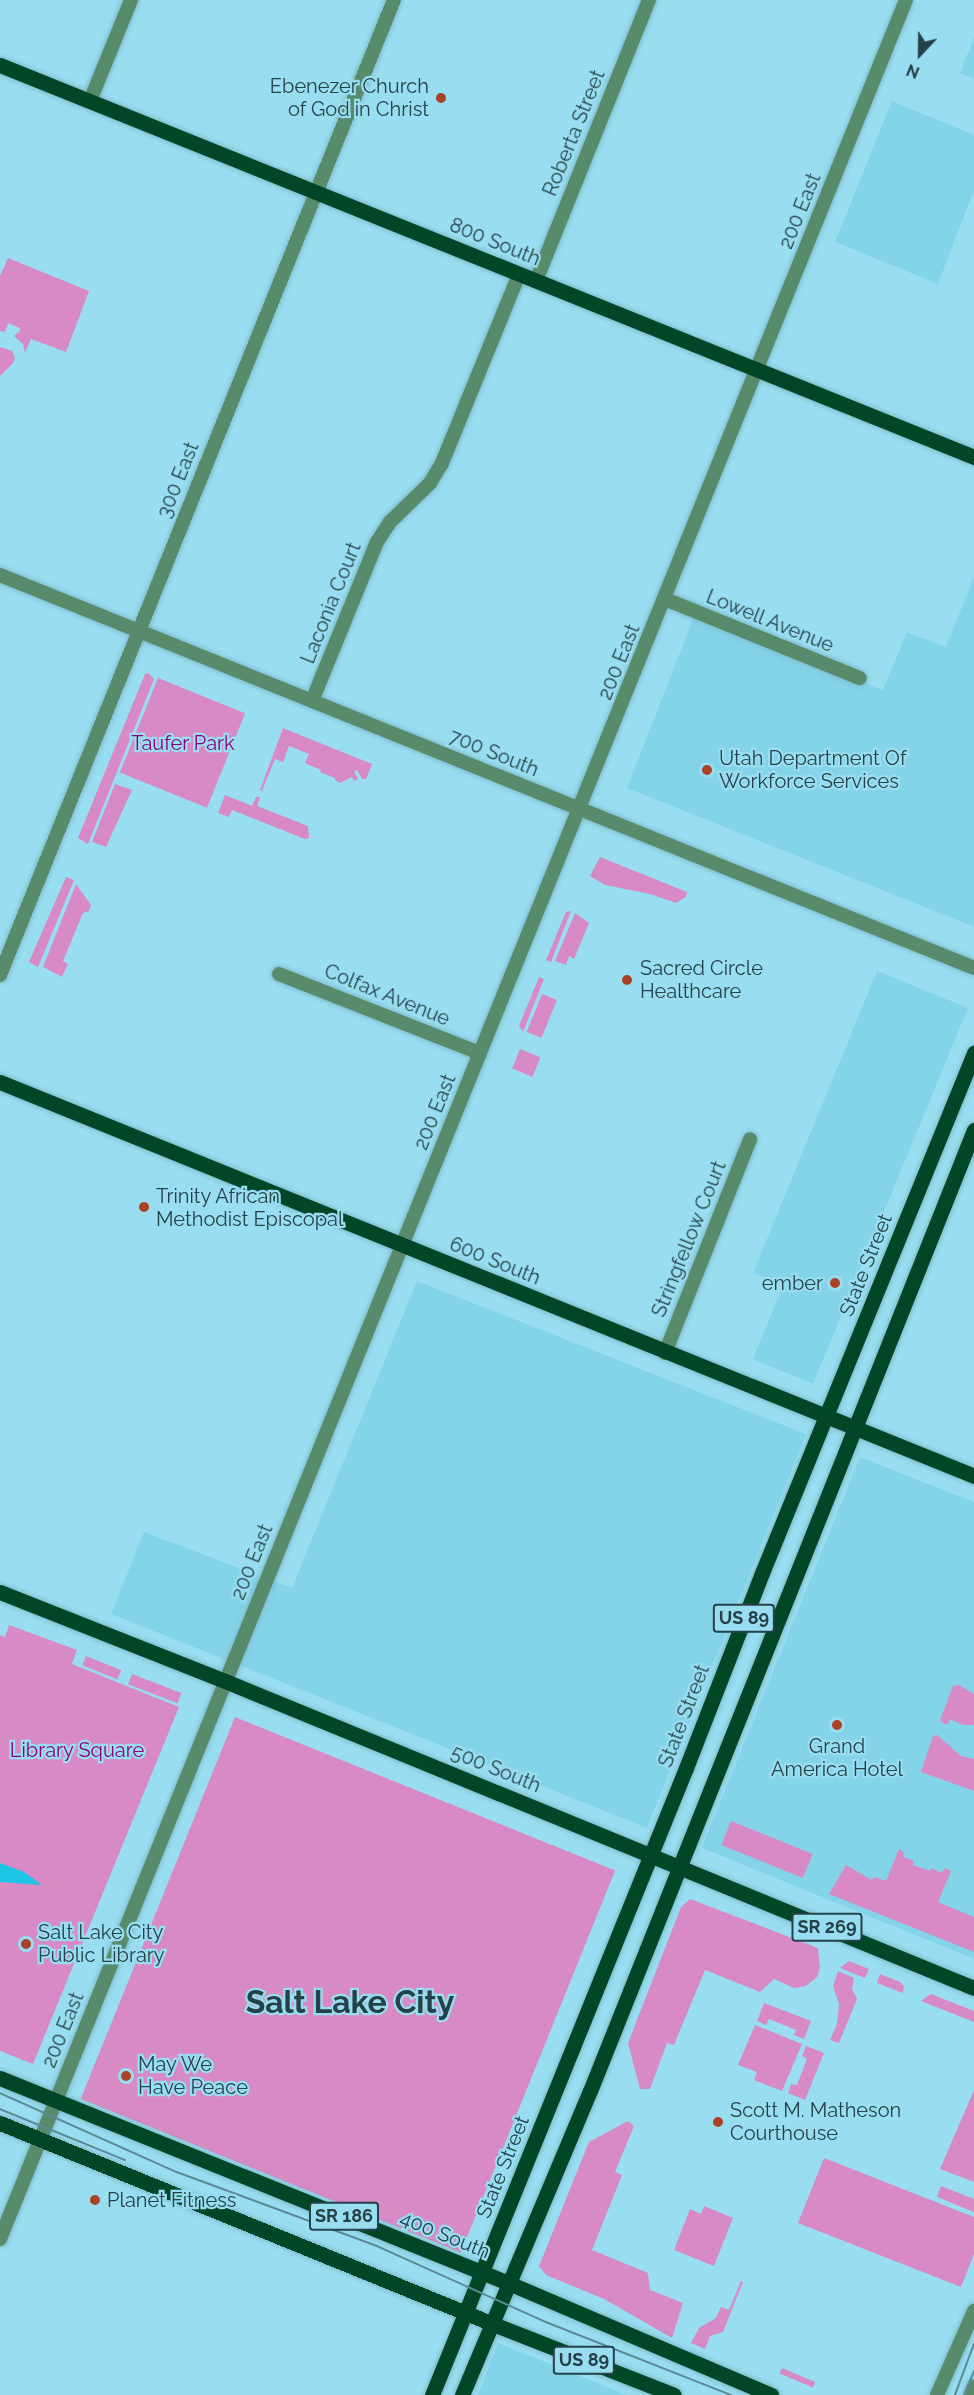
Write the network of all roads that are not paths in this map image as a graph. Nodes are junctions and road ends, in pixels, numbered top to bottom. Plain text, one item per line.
1 (131, 0) edge
2 (394, 0) edge
3 (649, 0) edge
4 (906, 0) edge
5 (0, 65) edge
6 (90, 102) junction
7 (315, 192) junction
8 (519, 274) junction
9 (536, 281) junction
10 (757, 370) junction
11 (974, 457) edge
12 (0, 575) edge
13 (665, 599) junction
14 (139, 631) junction
15 (860, 678) dead end
16 (312, 701) junction
17 (580, 809) junction
18 (974, 968) edge
19 (279, 974) dead end
20 (0, 975) edge
21 (480, 1053) junction
22 (974, 1053) edge
23 (0, 1082) edge
24 (974, 1130) edge
25 (750, 1139) dead end
26 (401, 1245) junction
27 (665, 1353) junction
28 (826, 1417) junction
29 (854, 1428) junction
30 (974, 1476) edge
31 (0, 1592) edge
32 (225, 1681) junction
33 (650, 1855) junction
34 (680, 1868) junction
35 (974, 1988) edge
36 (0, 2078) edge
37 (56, 2101) junction
38 (0, 2123) edge
39 (40, 2139) junction
40 (0, 2239) edge
41 (482, 2272) junction
42 (511, 2284) junction
43 (974, 2311) edge
44 (467, 2313) junction
45 (493, 2324) junction
46 (974, 2386) edge
47 (432, 2395) edge
48 (462, 2395) edge
49 (674, 2395) edge
50 (771, 2395) edge
51 (937, 2395) edge
52 (970, 2395) edge

1 - 6 street
2 - 7 street, 300 East
3 - 9 street, Roberta Street
4 - 10 street, 200 East
5 - 6 main road, 800 South
6 - 7 main road, 800 South
7 - 8 main road, 800 South
7 - 14 street, 300 East
8 - 9 main road, 800 South
8 - 16 street, Laconia Court
9 - 10 main road, 800 South
10 - 11 main road, 800 South
10 - 13 street, 200 East
12 - 14 street, 700 South
13 - 15 street, Lowell Avenue
13 - 17 street, 200 East
14 - 16 street, 700 South
14 - 20 street, 300 East
16 - 17 street, 700 South
17 - 18 street, 700 South
17 - 21 street, 200 East
19 - 21 street, Colfax Avenue
21 - 26 street, 200 East
22 - 28 main road, State Street / US 89
23 - 26 main road, 600 South
24 - 29 main road, US 89
25 - 27 street, Stringfellow Court
26 - 27 main road, 600 South
26 - 32 street, 200 East
27 - 28 main road, 600 South
28 - 29 main road, 600 South
28 - 33 main road, State Street / US 89
29 - 30 main road, 600 South
29 - 34 main road, US 89
31 - 32 main road, 500 South
32 - 33 main road, 500 South
32 - 37 street, 200 East
33 - 34 main road, 500 South / SR 269
33 - 41 main road, State Street / US 89
34 - 35 main road, 500 South / SR 269
34 - 42 main road, US 89
36 - 37 main road, 400 South / SR 186
37 - 39 street, 200 East
37 - 41 main road, 400 South / SR 186
38 - 39 main road, SR 186
39 - 40 street, 200 East
39 - 44 main road, SR 186
41 - 42 main road, 400 South / SR 186
41 - 44 main road, State Street / US 89
42 - 45 main road
42 - 50 main road, 400 South / US 89
43 - 51 street
44 - 45 main road, US 89
44 - 47 main road, State Street
45 - 48 main road
45 - 49 main road, US 89
46 - 52 street

